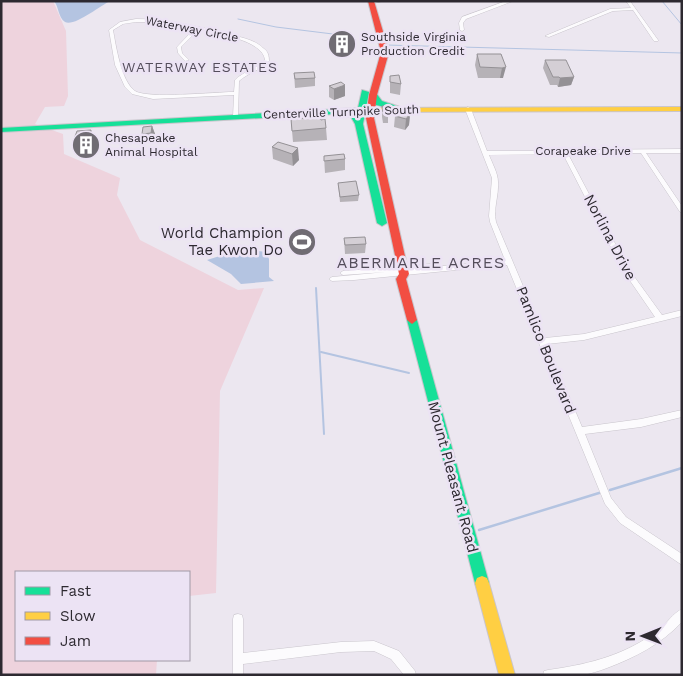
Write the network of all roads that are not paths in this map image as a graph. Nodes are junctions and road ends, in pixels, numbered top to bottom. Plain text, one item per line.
1 (511, 1) edge
2 (628, 1) edge
3 (374, 2) edge
4 (633, 9) junction
5 (197, 29) junction
6 (462, 30) dead end
7 (547, 36) dead end
8 (656, 40) dead end
9 (383, 43) junction
10 (188, 60) dead end
11 (236, 93) junction
12 (373, 95) junction
13 (366, 109) junction
14 (402, 109) junction
15 (468, 109) junction
16 (682, 109) edge
17 (334, 111) junction
18 (236, 117) junction
19 (359, 124) junction
20 (1, 130) edge
21 (564, 151) junction
22 (642, 151) junction
23 (682, 151) edge
24 (485, 153) junction
25 (369, 167) junction
26 (381, 168) junction
27 (682, 211) edge
28 (510, 262) junction
29 (399, 273) junction
30 (331, 277) dead end
31 (682, 313) edge
32 (661, 319) junction
33 (543, 341) junction
34 (682, 413) edge
35 (580, 431) junction
36 (682, 560) edge
37 (682, 614) edge
38 (238, 619) dead end
39 (238, 659) junction
40 (238, 675) edge
41 (411, 675) edge
42 (507, 675) edge
43 (548, 675) edge

1 - 6 street
2 - 4 street
3 - 9 main road, Mount Pleasant Road
4 - 7 street
4 - 8 street
5 - 10 street
5 - 11 street, Waterway Circle
5 - 11 street, Waterway Circle
9 - 12 main road, Mount Pleasant Road
9 - 13 main road, Mount Pleasant Road
11 - 18 street
12 - 13 main road, Mount Pleasant Road
12 - 14 main road
13 - 14 main road, Centerville Turnpike South
13 - 17 main road, Centerville Turnpike South
13 - 19 main road, Mount Pleasant Road
13 - 26 main road, Mount Pleasant Road
14 - 15 main road, Centerville Turnpike South
15 - 16 main road, Centerville Turnpike South
15 - 24 street, Pamlico Boulevard
17 - 18 main road, Centerville Turnpike South
17 - 19 main road
18 - 20 main road, Centerville Turnpike South
19 - 25 main road, Mount Pleasant Road
21 - 22 street, Corapeake Drive
21 - 24 street, Corapeake Drive
21 - 32 street, Norlina Drive
22 - 23 street, Corapeake Drive
22 - 27 street
24 - 28 street, Pamlico Boulevard
25 - 26 main road
25 - 29 main road, Mount Pleasant Road
26 - 29 main road, Mount Pleasant Road
28 - 29 street
28 - 33 street, Pamlico Boulevard
29 - 30 street
29 - 42 main road, Mount Pleasant Road
31 - 32 street
32 - 33 street
33 - 35 street, Pamlico Boulevard
34 - 35 street
35 - 36 street, Pamlico Boulevard
37 - 43 street
38 - 39 street
39 - 40 street
39 - 41 street

